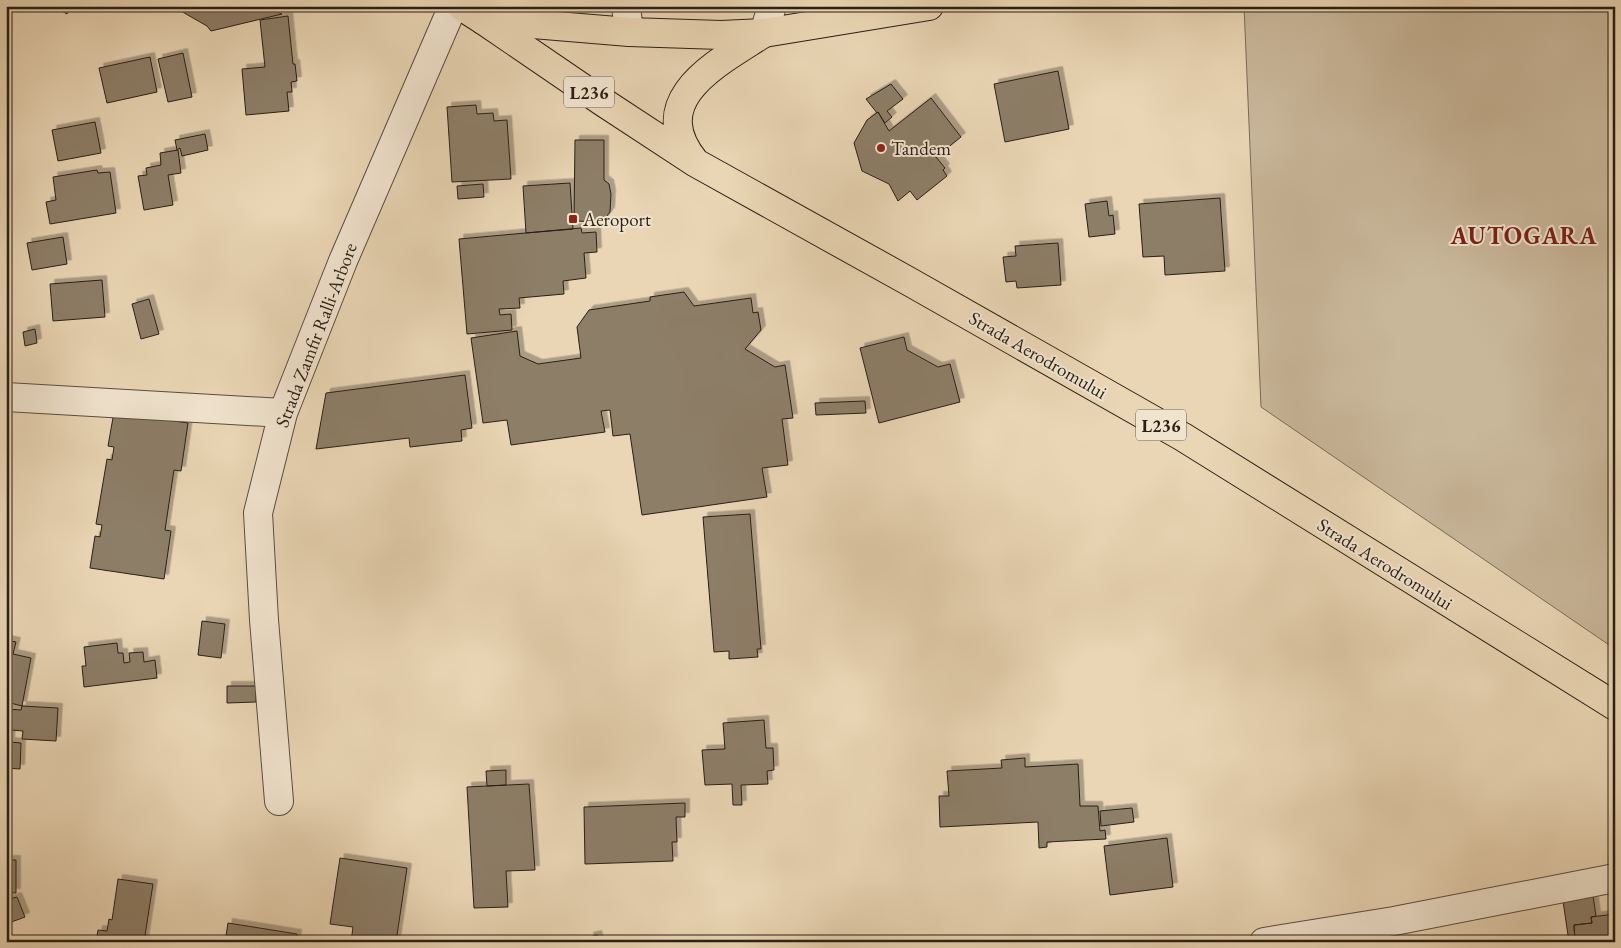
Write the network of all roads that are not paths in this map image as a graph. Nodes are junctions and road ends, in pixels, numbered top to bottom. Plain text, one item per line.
1 (453, 6) edge
2 (772, 6) edge
3 (929, 6) edge
4 (472, 13) edge
5 (627, 19) edge
6 (764, 33) junction
7 (696, 163) junction
8 (6, 397) edge
9 (283, 413) junction
10 (1615, 706) edge
11 (279, 801) dead end
12 (1615, 878) edge
13 (1264, 942) edge

1 - 9 street, Strada Zamfir Ralli-Arbore
2 - 6 street
3 - 6 main road
4 - 5 main road
4 - 7 main road, Strada Aerodromului / L236
5 - 6 main road
6 - 7 main road
7 - 10 main road, Strada Aerodromului / L236
8 - 9 street
9 - 11 street, Strada Zamfir Ralli-Arbore
12 - 13 street

